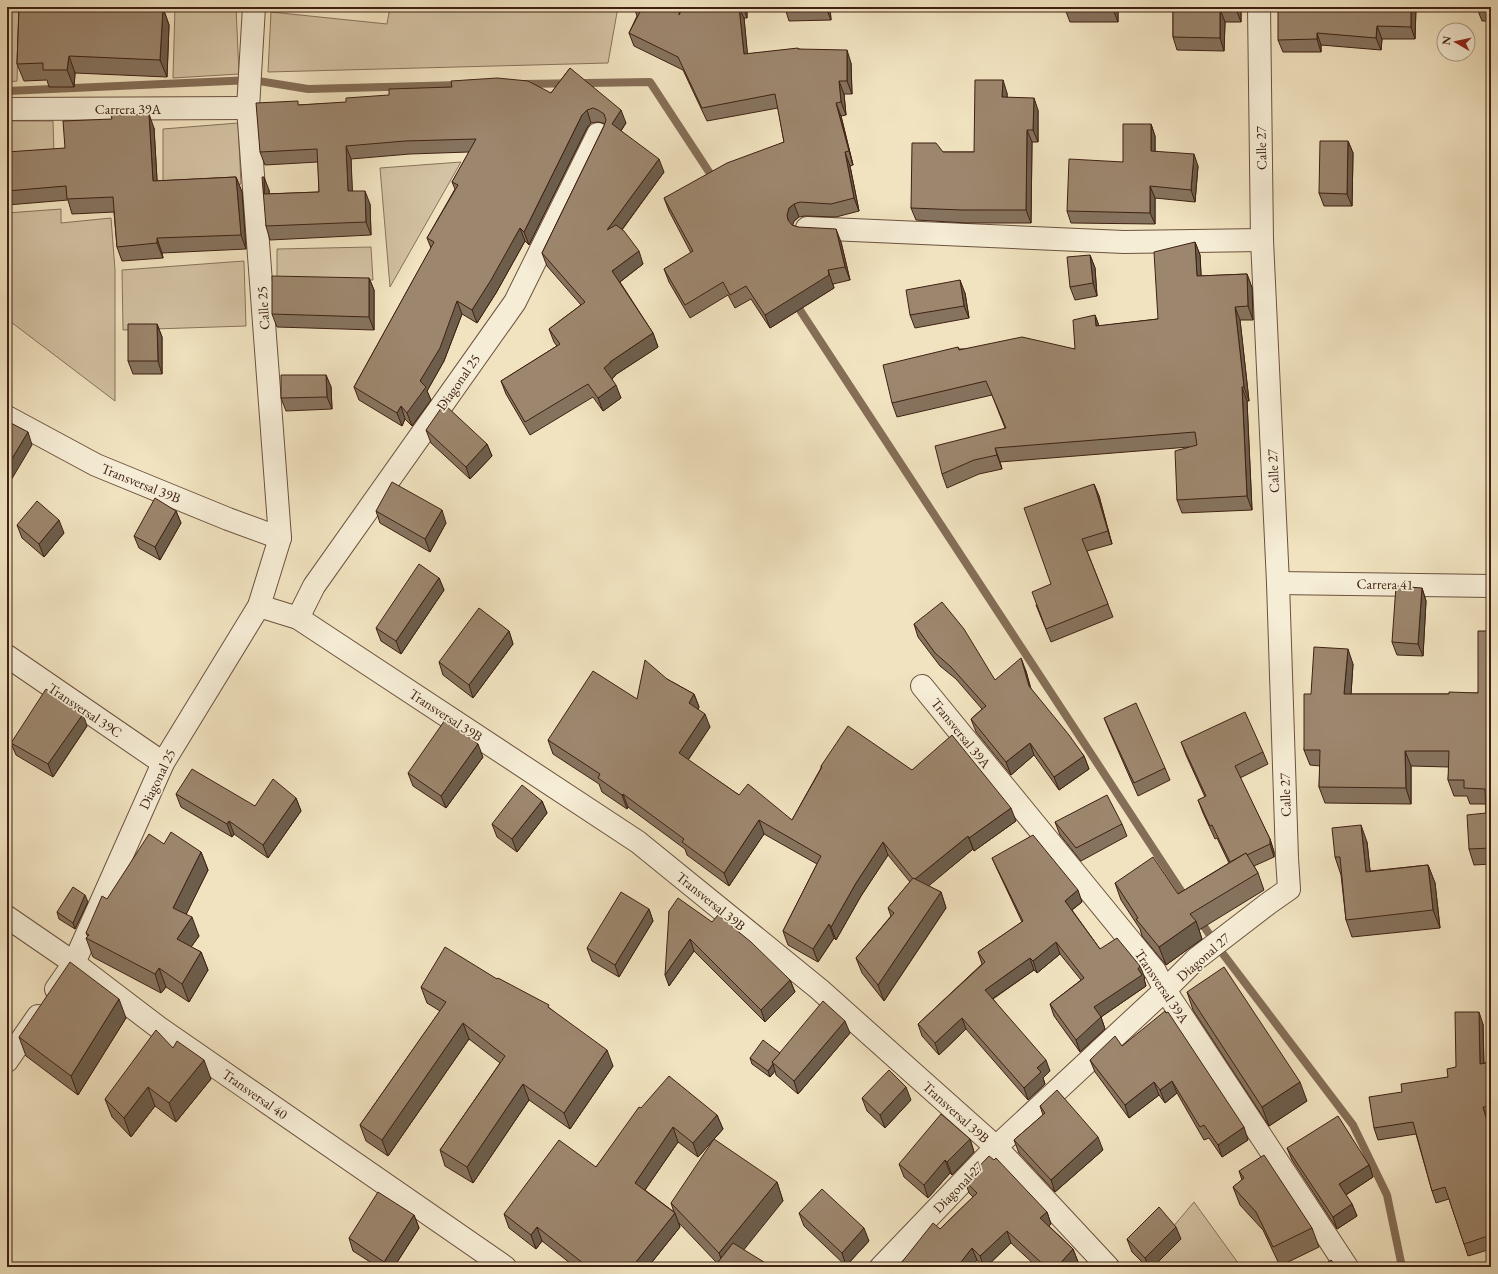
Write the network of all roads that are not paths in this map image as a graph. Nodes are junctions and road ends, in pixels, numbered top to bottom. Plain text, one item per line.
1 (254, 7) edge
2 (1259, 7) edge
3 (248, 102) junction
4 (7, 109) edge
5 (598, 134) edge
6 (804, 228) edge
7 (1262, 240) junction
8 (7, 417) edge
9 (280, 538) junction
10 (1278, 583) junction
11 (1491, 586) edge
12 (259, 606) junction
13 (298, 618) junction
14 (7, 656) edge
15 (922, 686) dead end
16 (163, 763) junction
17 (1251, 916) joint
18 (7, 917) edge
19 (74, 963) junction
20 (1165, 990) junction
21 (7, 1061) edge
22 (996, 1148) junction
23 (505, 1267) edge
24 (880, 1267) edge
25 (1108, 1267) edge
26 (1347, 1267) edge

1 - 3 street, Calle 25
2 - 7 street, Calle 27
3 - 4 street, Carrera 39A
3 - 9 street, Calle 25
5 - 13 street, Diagonal 25
6 - 7 street
7 - 10 street, Calle 27
8 - 9 street, Transversal 39B
9 - 12 street, Calle 25
10 - 11 street, Carrera 41
10 - 17 street, Calle 27
12 - 13 street, Transversal 39B
12 - 16 street, Diagonal 25
13 - 22 street, Transversal 39B
14 - 16 street, Transversal 39C
15 - 20 street, Transversal 39A
16 - 19 street, Diagonal 25
17 - 20 street, Diagonal 27
18 - 19 street, Transversal 40
19 - 21 street, Diagonal 25
19 - 23 street, Transversal 40
20 - 22 street, Diagonal 27
20 - 26 street, Transversal 39A
22 - 24 street, Diagonal 27
22 - 25 street, Transversal 39B

